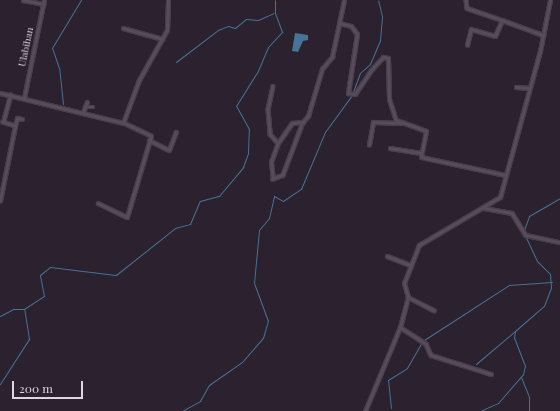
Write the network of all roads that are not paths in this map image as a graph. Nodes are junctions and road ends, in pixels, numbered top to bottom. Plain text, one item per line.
1 (23, 0) edge
2 (44, 0) edge
3 (168, 0) edge
4 (344, 0) edge
5 (466, 0) edge
6 (550, 0) edge
7 (44, 4) junction
8 (502, 20) junction
9 (340, 23) junction
10 (123, 28) dead end
11 (543, 35) junction
12 (163, 39) junction
13 (467, 45) dead end
14 (273, 86) dead end
15 (516, 87) dead end
16 (529, 88) junction
17 (0, 93) edge
18 (10, 95) junction
19 (24, 98) junction
20 (87, 102) dead end
21 (85, 107) junction
22 (93, 107) dead end
23 (83, 113) junction
24 (22, 119) dead end
25 (302, 122) junction
26 (123, 123) junction
27 (401, 123) junction
28 (15, 126) junction
29 (176, 132) dead end
30 (149, 140) junction
31 (278, 142) junction
32 (369, 145) dead end
33 (390, 148) dead end
34 (421, 152) junction
35 (505, 175) junction
36 (0, 202) edge
37 (98, 203) dead end
38 (484, 208) junction
39 (560, 242) edge
40 (386, 256) dead end
41 (411, 265) junction
42 (408, 297) junction
43 (434, 310) dead end
44 (400, 327) junction
45 (491, 374) dead end
46 (364, 411) edge

1 - 7 street
2 - 7 street, Ulabihan
3 - 12 street
4 - 9 street
5 - 8 street
6 - 11 street
7 - 19 street, Ulabihan
8 - 11 street
8 - 13 street
9 - 25 street
9 - 27 street
10 - 12 street
11 - 16 street
12 - 26 street
14 - 31 street
15 - 16 street
16 - 35 street
17 - 18 street
18 - 19 street
18 - 28 street
19 - 23 street
20 - 21 street
21 - 22 street
21 - 23 street
23 - 26 street
24 - 28 street
25 - 31 street
25 - 31 street
26 - 30 street
27 - 32 street
27 - 34 street
28 - 36 street
29 - 30 street
30 - 37 street
33 - 34 street
34 - 35 street
35 - 38 street
38 - 39 street
38 - 41 street
40 - 41 street
41 - 42 street
42 - 43 street
42 - 44 street
44 - 45 street
44 - 46 street

